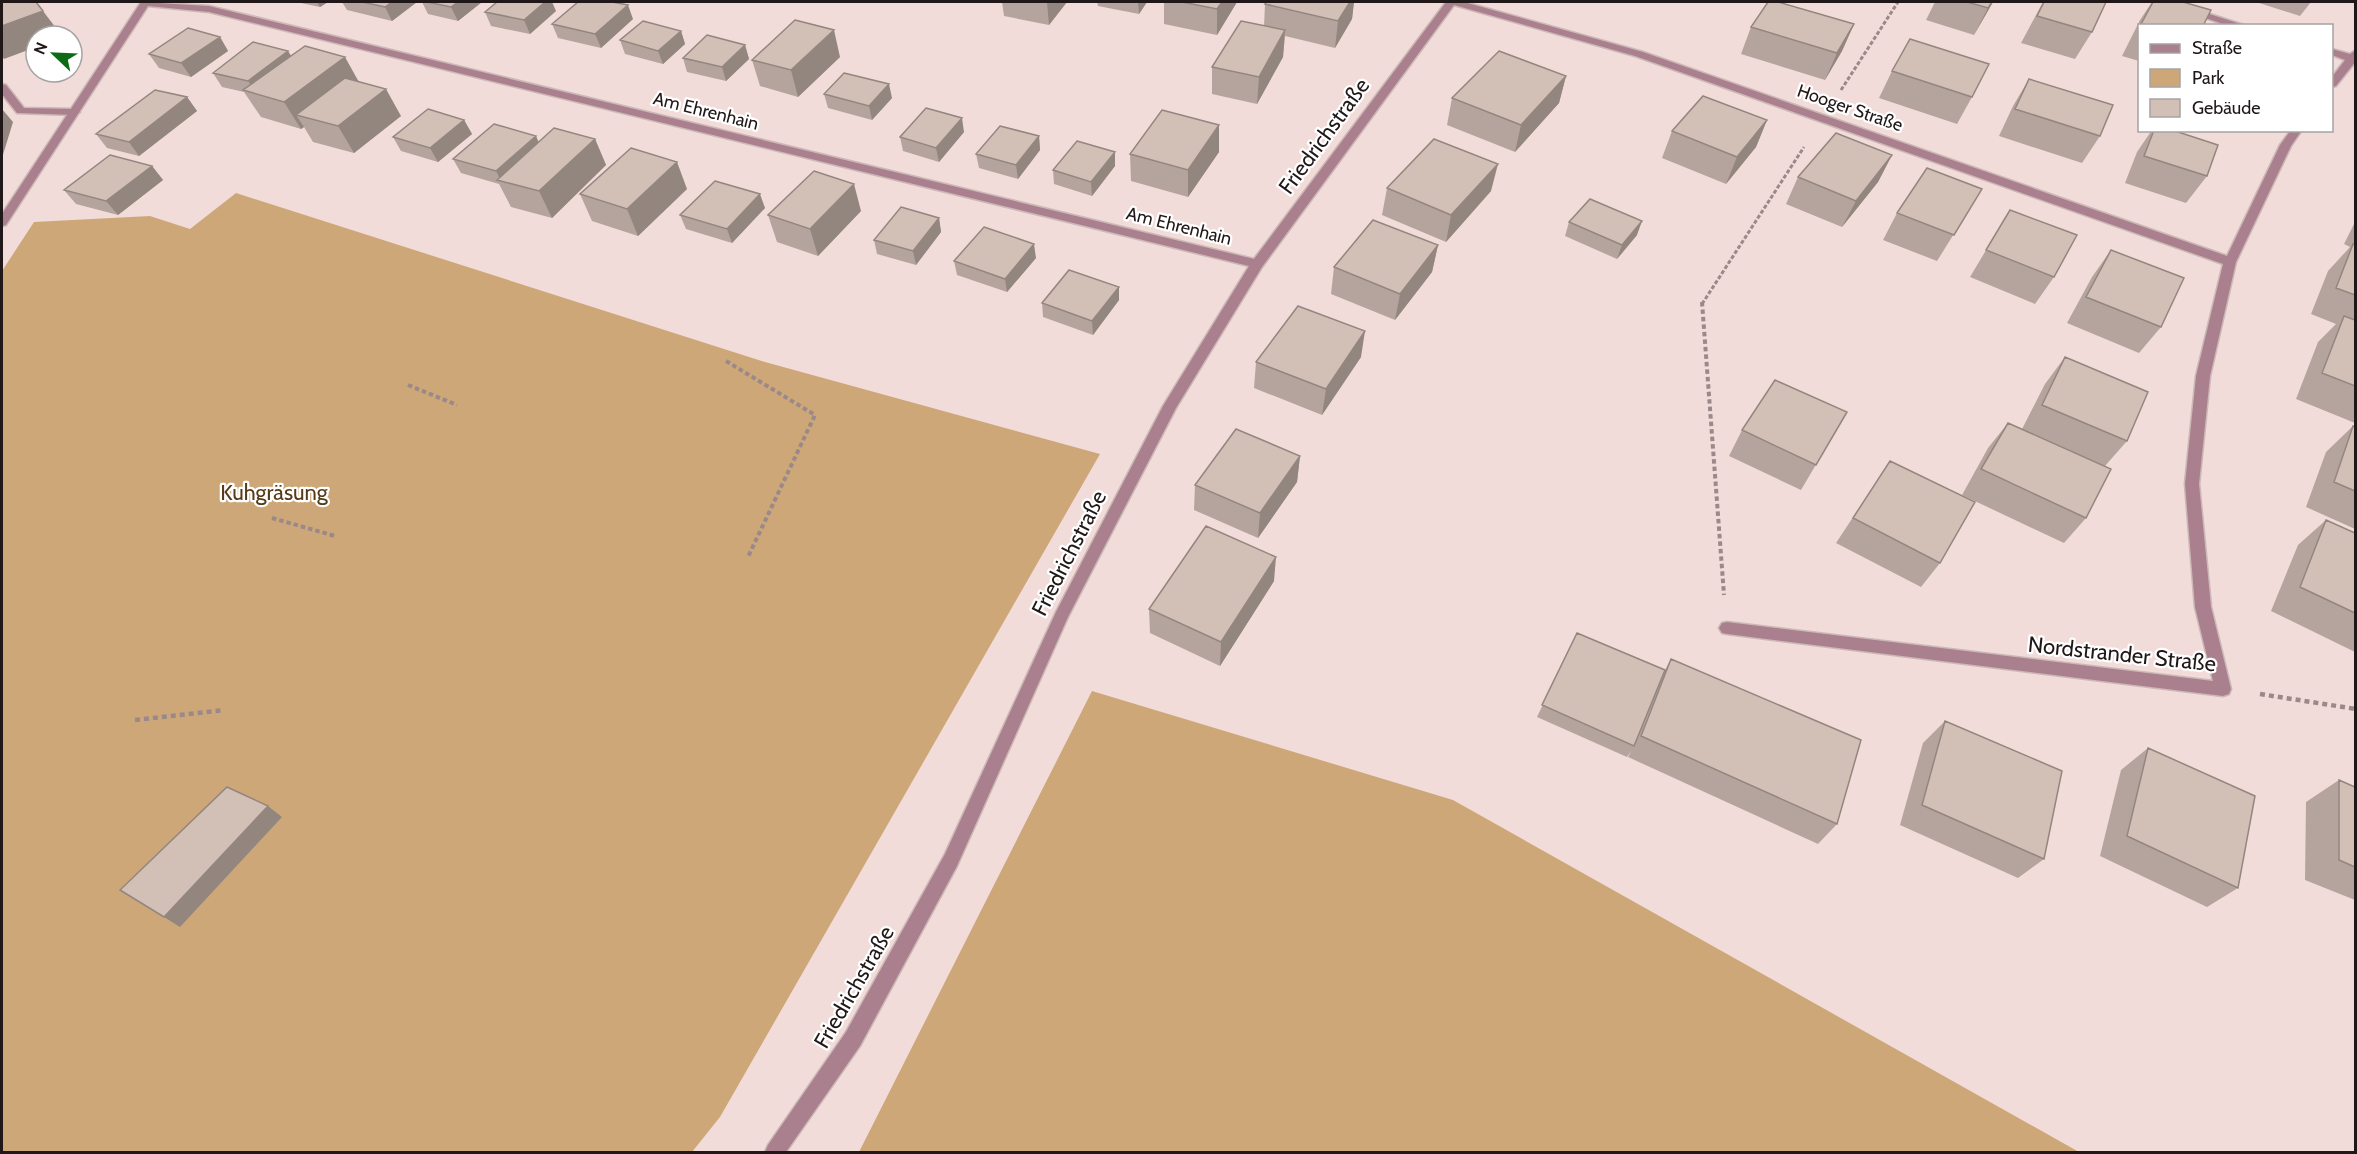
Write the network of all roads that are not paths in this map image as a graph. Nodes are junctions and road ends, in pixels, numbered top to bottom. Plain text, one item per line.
1 (146, 2) edge
2 (1452, 2) edge
3 (2163, 2) edge
4 (2235, 24) edge
5 (2333, 52) edge
6 (2353, 55) edge
7 (2333, 81) edge
8 (2, 87) edge
9 (74, 112) junction
10 (2296, 132) edge
11 (2, 222) edge
12 (2230, 262) junction
13 (1257, 264) junction
14 (1727, 628) road end
15 (775, 1152) edge

1 - 9 street
1 - 13 street, Am Ehrenhain
2 - 12 street, Hooger Straße
2 - 13 street, Friedrichstraße
3 - 4 street
5 - 6 street
6 - 7 street
8 - 9 street
9 - 11 street
10 - 12 street, Nordstrander Straße
12 - 14 street, Nordstrander Straße
13 - 15 street, Friedrichstraße

